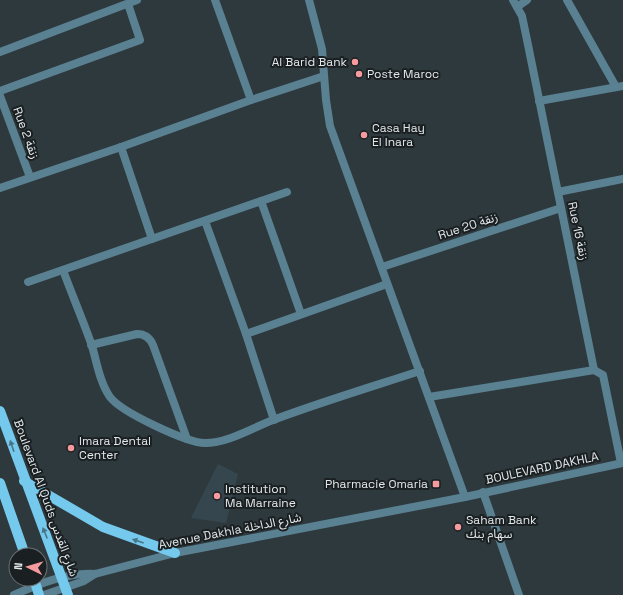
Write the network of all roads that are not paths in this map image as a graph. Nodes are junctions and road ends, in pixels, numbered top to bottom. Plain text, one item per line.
1 (137, 0) edge
2 (215, 0) edge
3 (310, 0) edge
4 (527, 0) edge
5 (567, 0) edge
6 (515, 3) edge
7 (128, 4) junction
8 (0, 52) edge
9 (324, 76) junction
10 (620, 86) edge
11 (0, 91) edge
12 (0, 96) edge
13 (251, 100) junction
14 (539, 101) junction
15 (121, 147) junction
16 (30, 177) junction
17 (623, 179) edge
18 (0, 188) edge
19 (288, 192) dead end
20 (558, 192) junction
21 (261, 201) junction
22 (561, 208) junction
23 (205, 221) junction
24 (152, 239) junction
25 (382, 268) junction
26 (63, 270) junction
27 (28, 282) dead end
28 (387, 284) junction
29 (301, 314) junction
30 (246, 334) junction
31 (91, 345) junction
32 (594, 370) junction
33 (420, 371) junction
34 (429, 398) junction
35 (0, 411) edge
36 (274, 420) junction
37 (187, 439) junction
38 (622, 463) edge
39 (24, 481) junction
40 (0, 483) edge
41 (483, 492) junction
42 (465, 497) junction
43 (22, 547) edge
44 (175, 553) junction
45 (95, 574) junction
46 (62, 577) junction
47 (48, 582) edge
48 (36, 587) edge
49 (67, 592) edge
50 (14, 595) edge
51 (44, 595) edge
52 (519, 595) edge

1 - 7 street
2 - 13 street
3 - 9 street
4 - 6 street
5 - 10 street
6 - 14 street, Rue 16 زنقة
7 - 8 street
7 - 11 street
9 - 13 street
9 - 25 street
10 - 14 street
12 - 16 street, Rue 2 زنقة
13 - 15 street
14 - 20 street, Rue 16 زنقة
15 - 16 street
15 - 24 street
16 - 18 street
17 - 20 street
19 - 21 street
20 - 22 street, Rue 16 زنقة
21 - 23 street
21 - 29 street
22 - 25 street, Rue 20 زنقة
22 - 32 street, Rue 16 زنقة
23 - 24 street
23 - 30 street
24 - 26 street
25 - 28 street
26 - 27 street
26 - 31 street
28 - 29 street
28 - 33 street
29 - 30 street
30 - 36 street
31 - 37 street
31 - 37 street
32 - 34 street
32 - 38 street, Rue 16 زنقة
33 - 34 street
33 - 36 street
34 - 42 street
39 -> 35 main road, Boulevard Al Quds شارع القدس
36 - 37 street
38 - 41 street, BOULEVARD DAKHLA
44 -> 39 main road
46 -> 39 main road, Boulevard Al Quds شارع القدس
40 - 43 main road
41 - 42 street, BOULEVARD DAKHLA
41 - 52 street
42 - 44 street, Avenue Dakhla شارع الداخلة
44 - 45 street, Avenue Dakhla شارع الداخلة
45 - 46 street, Avenue Dakhla شارع الداخلة
45 - 49 street, Avenue Dakhla شارع الداخلة
46 - 47 street, Avenue Dakhla شارع الداخلة
46 - 49 main road, Boulevard Al Quds شارع القدس
48 - 50 street, Avenue Dakhla شارع الداخلة
49 - 51 street, Avenue Dakhla شارع الداخلة

